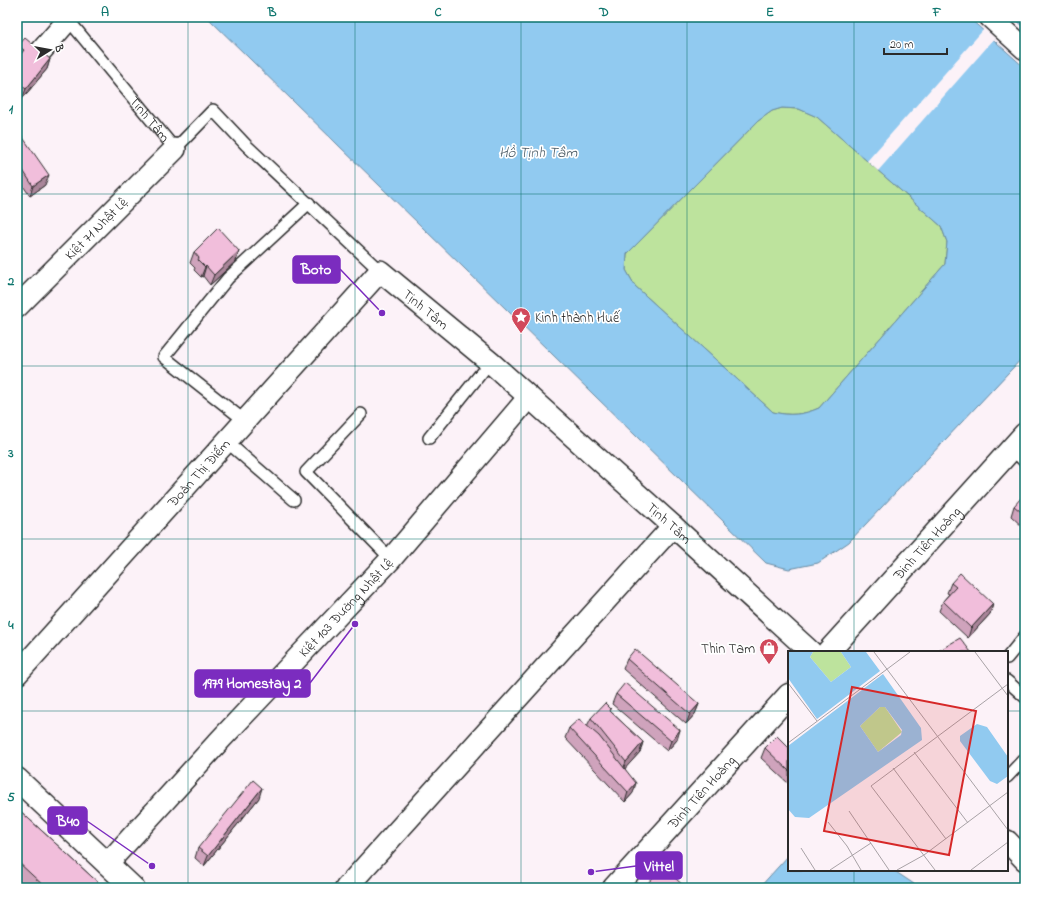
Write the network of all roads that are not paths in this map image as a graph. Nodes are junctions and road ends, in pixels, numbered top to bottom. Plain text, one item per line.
1 (990, 17) edge
2 (67, 19) edge
3 (1025, 49) edge
4 (17, 79) edge
5 (175, 149) junction
6 (309, 203) junction
7 (380, 271) junction
8 (17, 307) edge
9 (490, 362) junction
10 (529, 397) junction
11 (361, 414) dead end
12 (245, 421) junction
13 (429, 438) dead end
14 (226, 441) junction
15 (1021, 449) edge
16 (294, 500) dead end
17 (673, 526) junction
18 (390, 559) junction
19 (1025, 636) edge
20 (810, 651) edge
21 (829, 651) edge
22 (1008, 657) edge
23 (17, 674) edge
24 (1008, 682) edge
25 (788, 696) edge
26 (1025, 698) edge
27 (1025, 758) edge
28 (1008, 776) edge
29 (17, 779) edge
30 (1008, 842) edge
31 (1025, 860) edge
32 (107, 864) junction
33 (133, 888) edge
34 (346, 888) edge
35 (614, 888) edge

1 - 3 street
2 - 4 street
2 - 5 lane, Tịnh Tâm
5 - 6 lane, Tịnh Tâm
5 - 8 street, Kiệt 71 Nhật Lệ
6 - 7 lane, Tịnh Tâm
6 - 12 lane
7 - 9 street, Tịnh Tâm
7 - 12 street, Đoàn Thị Điểm
9 - 10 street, Tịnh Tâm
9 - 13 lane
10 - 17 street, Tịnh Tâm
10 - 18 street, Kiệt 103 Đường Nhật Lệ
11 - 18 lane
12 - 14 street, Đoàn Thị Điểm
14 - 16 lane
14 - 23 street, Đoàn Thị Điểm
15 - 21 main road, Đinh Tiên Hoàng
17 - 20 street, Tịnh Tâm
17 - 34 street
18 - 32 street, Kiệt 103 Đường Nhật Lệ
19 - 22 lane
24 - 26 lane
25 - 35 main road, Đinh Tiên Hoàng
27 - 28 lane
29 - 32 main road
30 - 31 street
32 - 33 main road

